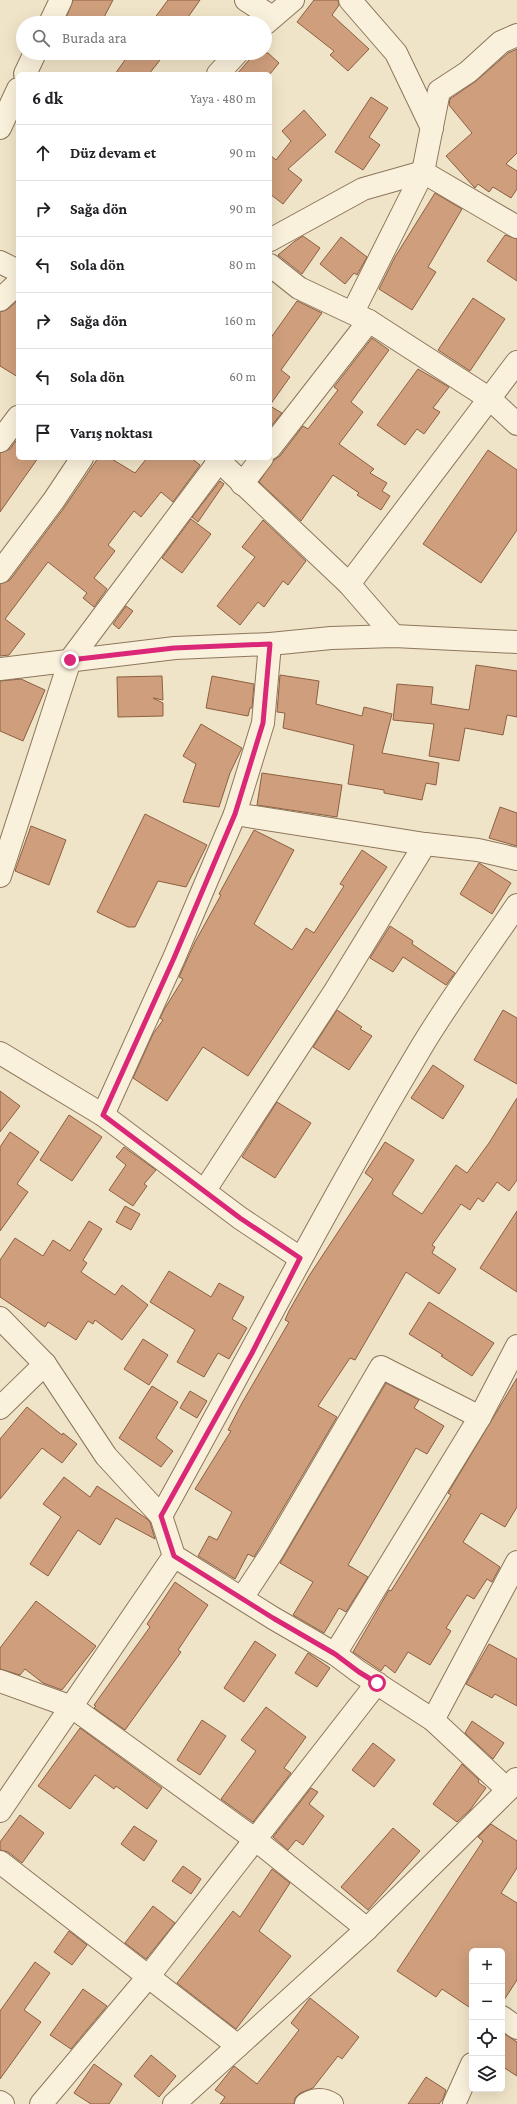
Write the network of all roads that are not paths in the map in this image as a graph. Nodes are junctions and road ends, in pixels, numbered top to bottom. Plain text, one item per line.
1 (61, 0) edge
2 (246, 0) edge
3 (293, 0) edge
4 (350, 0) edge
5 (53, 16) edge
6 (263, 16) edge
7 (272, 18) edge
8 (517, 35) edge
9 (32, 60) edge
10 (231, 60) edge
11 (26, 72) edge
12 (220, 72) edge
13 (16, 93) edge
14 (0, 128) edge
15 (432, 128) junction
16 (423, 172) junction
17 (517, 228) edge
18 (272, 239) edge
19 (0, 262) edge
20 (272, 267) edge
21 (16, 270) edge
22 (16, 285) edge
23 (0, 300) edge
24 (361, 317) junction
25 (517, 362) edge
26 (490, 399) junction
27 (16, 420) edge
28 (517, 424) edge
29 (0, 441) edge
30 (272, 445) edge
31 (81, 460) edge
32 (217, 460) edge
33 (219, 460) edge
34 (260, 460) edge
35 (242, 484) junction
36 (0, 572) edge
37 (349, 584) junction
38 (394, 636) junction
39 (517, 642) edge
40 (270, 644) junction
41 (70, 660) junction
42 (0, 668) edge
43 (235, 814) junction
44 (425, 844) junction
45 (517, 859) edge
46 (0, 876) edge
47 (517, 905) edge
48 (0, 1053) edge
49 (103, 1115) junction
50 (205, 1190) junction
51 (300, 1258) junction
52 (0, 1318) edge
53 (517, 1346) edge
54 (45, 1364) junction
55 (0, 1408) edge
56 (480, 1417) junction
57 (161, 1516) junction
58 (174, 1556) junction
59 (517, 1562) edge
60 (242, 1598) junction
61 (335, 1654) junction
62 (0, 1681) edge
63 (377, 1683) junction
64 (72, 1707) junction
65 (433, 1720) junction
66 (512, 1784) edge
67 (0, 1810) edge
68 (256, 1840) junction
69 (0, 1862) edge
70 (367, 1929) junction
71 (148, 1977) junction
72 (505, 2019) edge
73 (517, 2028) edge
74 (238, 2046) junction
75 (469, 2071) edge
76 (0, 2102) edge
77 (4, 2104) edge
78 (41, 2104) edge
79 (174, 2104) edge
80 (306, 2104) edge
81 (332, 2104) edge
82 (454, 2104) edge

1 - 5 street
2 - 6 street
3 - 7 street
4 - 15 street
8 - 15 street
9 - 11 street
10 - 12 street
13 - 14 street
15 - 16 street
16 - 17 street
16 - 18 street
16 - 24 street
19 - 21 street
20 - 24 street
22 - 23 street
24 - 26 street
24 - 30 street
25 - 26 street
26 - 28 street
26 - 37 street
27 - 29 street
31 - 36 street
32 - 41 street
33 - 35 street
34 - 35 street
35 - 37 street
37 - 38 street
38 - 39 street
38 - 40 street
40 - 41 street
40 - 43 street
41 - 42 street
41 - 46 street
43 - 44 street
43 - 49 street
44 - 45 street
44 - 50 street
47 - 51 street
48 - 49 street
49 - 50 street
50 - 51 street
51 - 57 street
52 - 54 street
53 - 56 street
54 - 55 street
54 - 57 street
56 - 60 street
56 - 61 street
57 - 58 street
58 - 60 street
58 - 64 street
59 - 65 street
60 - 61 street
61 - 63 street
62 - 64 street
63 - 65 street
63 - 68 street
64 - 67 street
64 - 68 street
65 - 66 street
66 - 70 street
68 - 70 street
68 - 71 street
69 - 71 street
70 - 74 street
71 - 74 street
71 - 78 street
72 - 73 street
74 - 79 street
75 - 82 street
76 - 77 street
80 - 81 street

